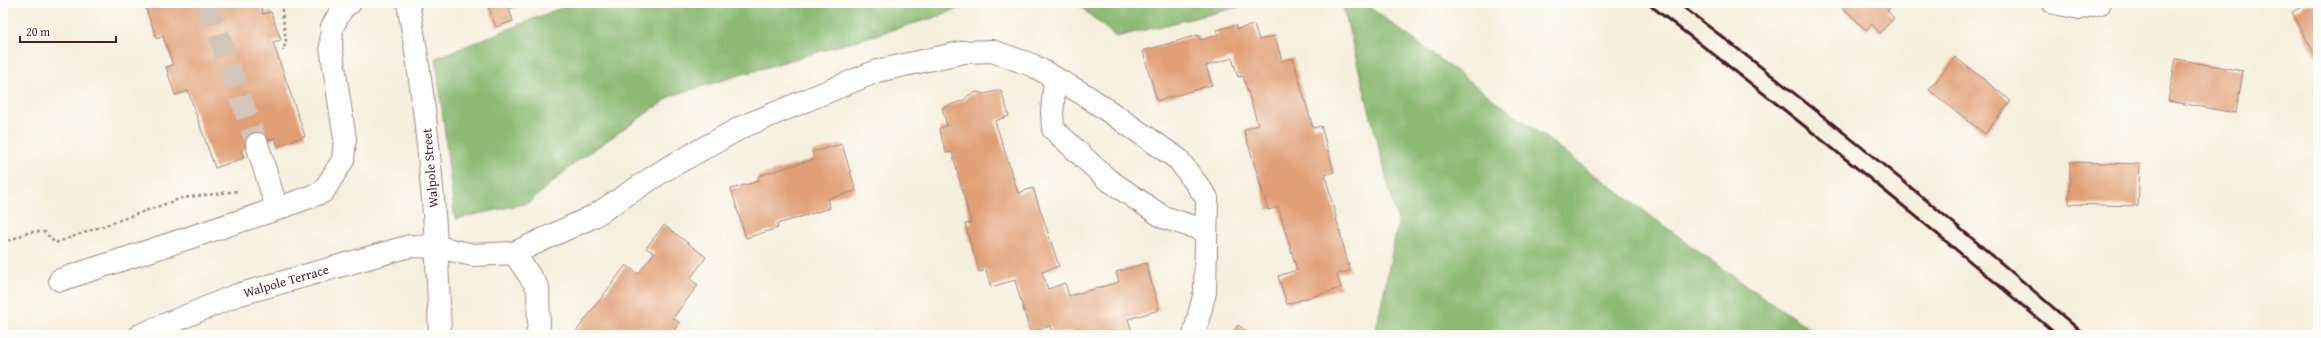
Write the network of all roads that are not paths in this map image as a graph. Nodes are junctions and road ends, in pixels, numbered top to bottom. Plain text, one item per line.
1 (350, 3) edge
2 (408, 3) edge
3 (2054, 3) edge
4 (2100, 3) edge
5 (1055, 78) junction
6 (257, 144) tunnel mouth
7 (277, 209) junction
8 (1206, 231) junction
9 (437, 247) junction
10 (514, 253) junction
11 (60, 280) dead end
12 (140, 335) edge
13 (440, 335) edge
14 (537, 335) edge
15 (1194, 335) edge

1 - 7 street
2 - 9 street, Walpole Street
3 - 4 street
5 - 8 street
5 - 8 street
5 - 10 street
6 - 7 street
7 - 11 street
8 - 15 street
9 - 10 street, Walpole Terrace
9 - 12 street, Walpole Terrace
9 - 13 street, Walpole Street
10 - 14 street

